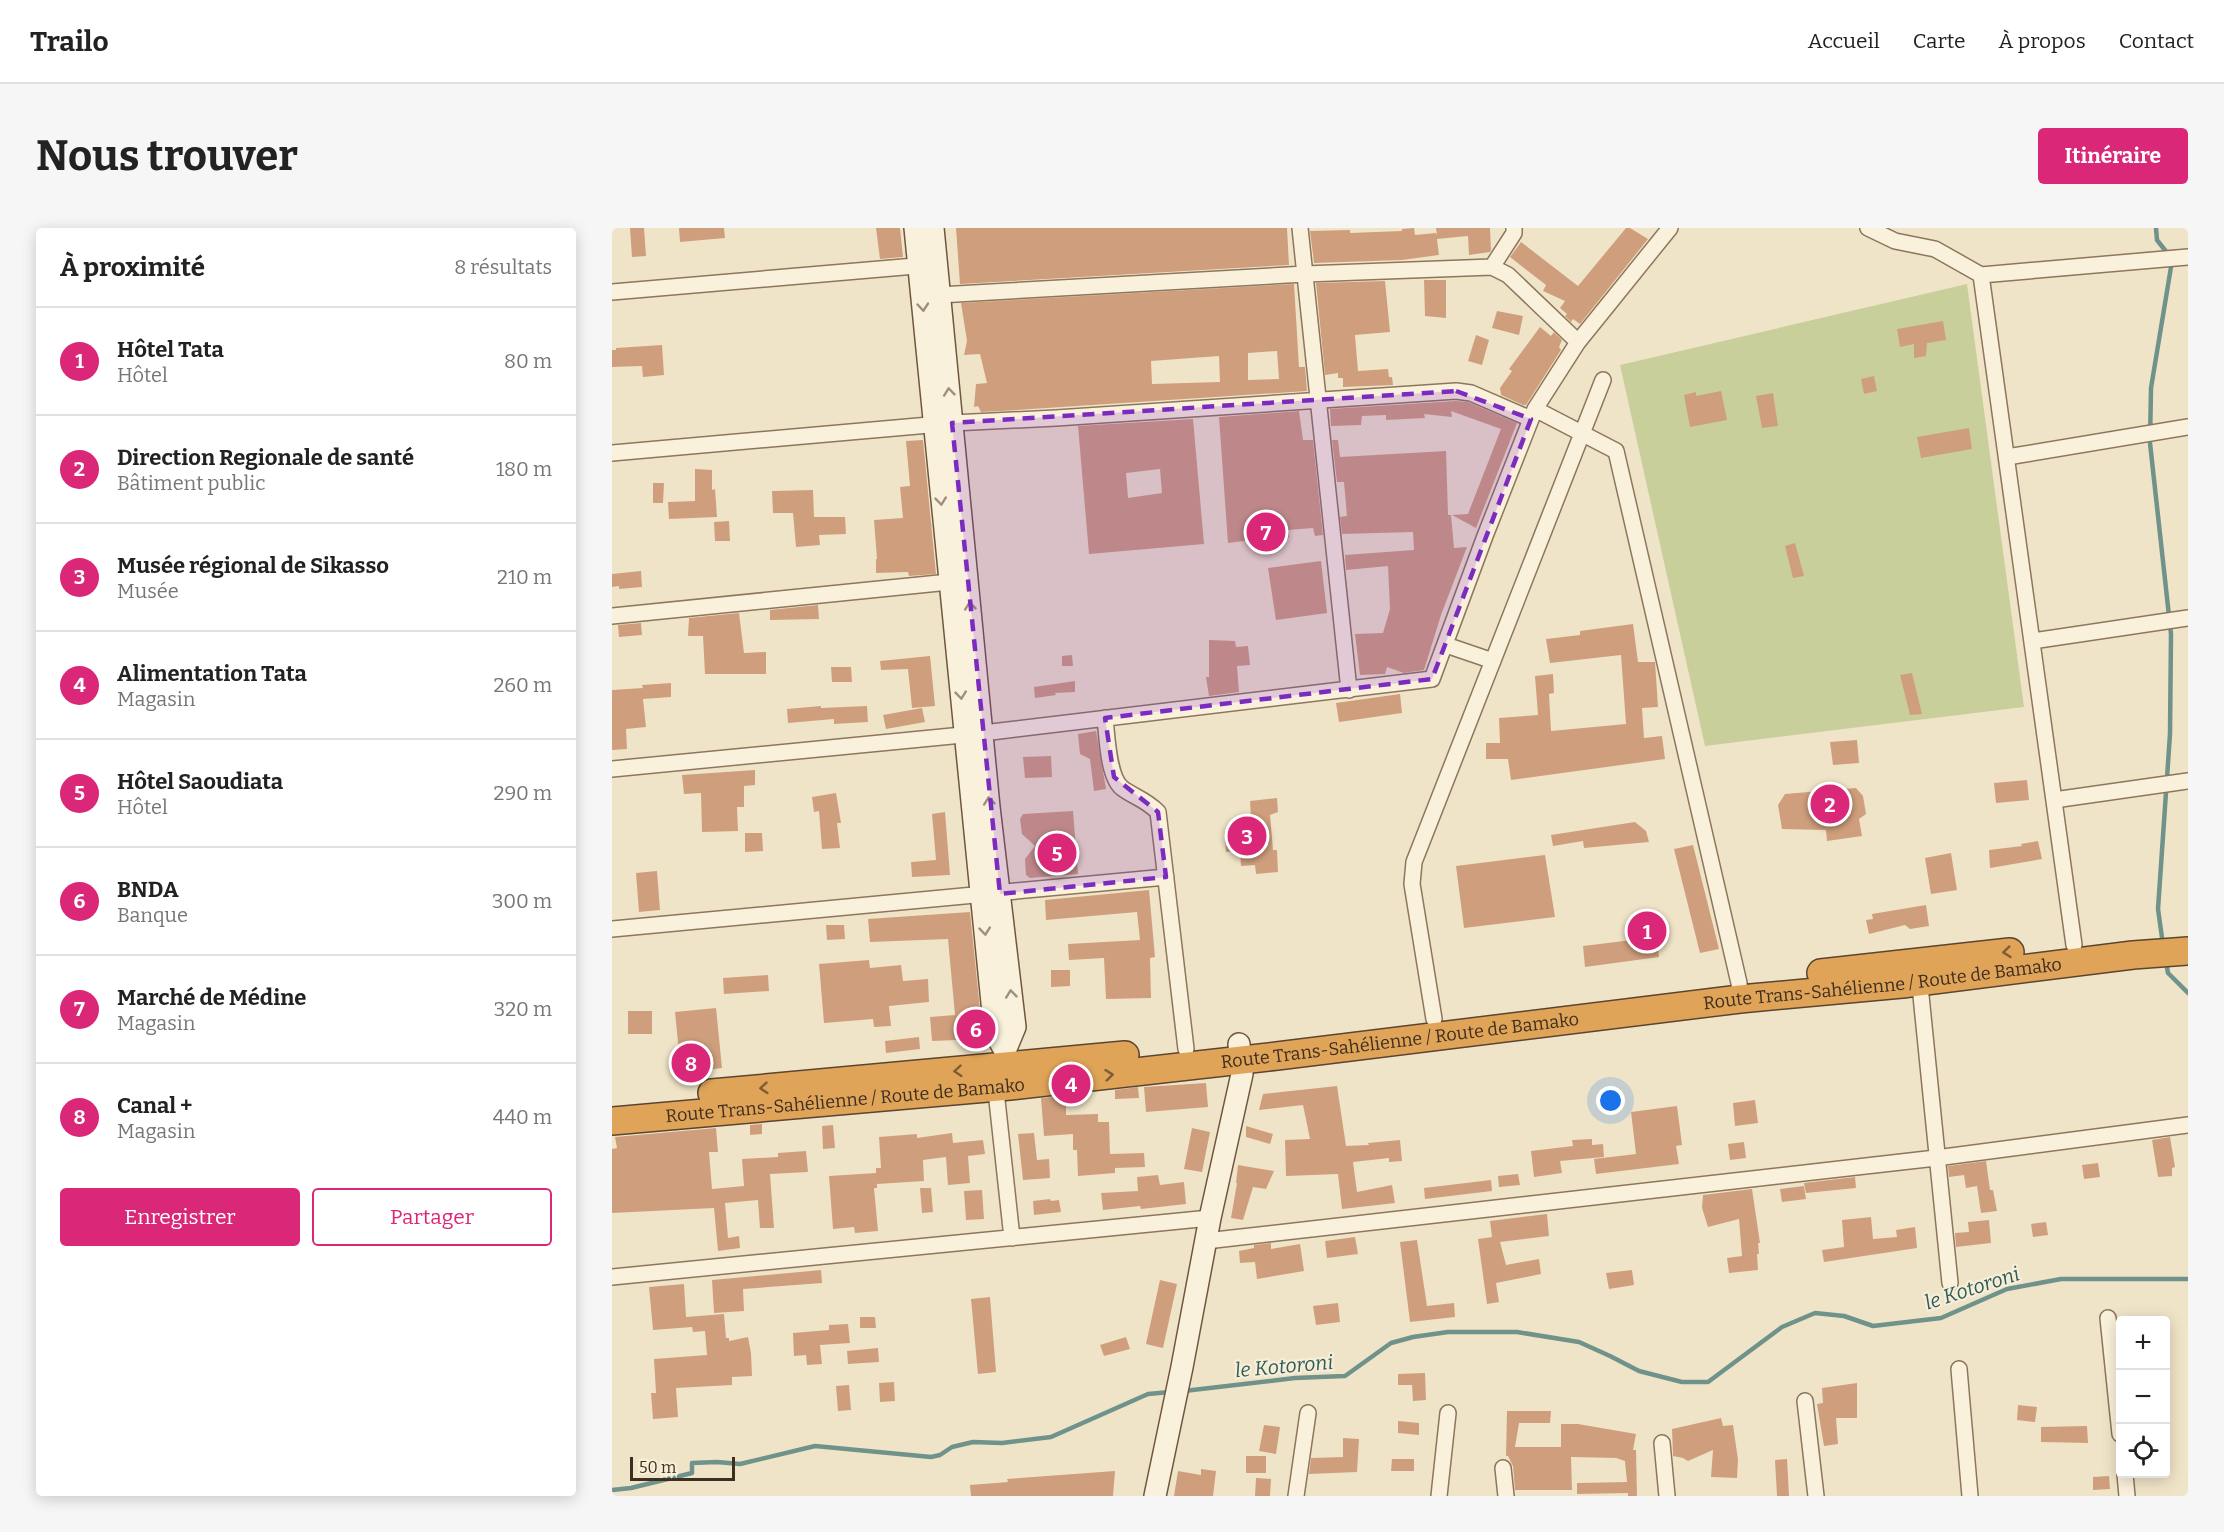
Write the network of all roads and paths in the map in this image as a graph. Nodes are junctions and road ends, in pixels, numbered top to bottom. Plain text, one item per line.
1 (915, 228) edge
2 (933, 228) edge
3 (1300, 228) edge
4 (1514, 228) edge
5 (1670, 228) edge
6 (1868, 228) edge
7 (2188, 257) edge
8 (927, 265) junction
9 (1492, 267) junction
10 (1305, 274) junction
11 (1981, 275) junction
12 (612, 292) edge
13 (939, 295) junction
14 (1578, 342) junction
15 (1603, 380) dead end
16 (1318, 401) junction
17 (1533, 414) junction
18 (943, 424) junction
19 (2188, 428) edge
20 (1582, 434) junction
21 (612, 453) edge
22 (2007, 456) junction
23 (959, 581) junction
24 (612, 616) edge
25 (2184, 619) edge
26 (2032, 641) junction
27 (1446, 645) junction
28 (1493, 661) junction
29 (1349, 690) junction
30 (1105, 718) junction
31 (974, 734) junction
32 (612, 770) edge
33 (2188, 781) edge
34 (2054, 800) junction
35 (1166, 877) junction
36 (990, 895) junction
37 (612, 930) edge
38 (2171, 944) edge
39 (2074, 945) junction
40 (1918, 972) junction
41 (1740, 991) junction
42 (1434, 1019) junction
43 (1186, 1049) junction
44 (1240, 1052) junction
45 (1002, 1072) junction
46 (612, 1102) edge
47 (612, 1121) edge
48 (2188, 1125) edge
49 (1936, 1158) junction
50 (1210, 1218) junction
51 (1012, 1238) junction
52 (1206, 1241) junction
53 (612, 1277) edge
54 (1950, 1283) dead end
55 (2108, 1318) dead end
56 (1959, 1369) dead end
57 (1805, 1401) dead end
58 (1308, 1413) dead end
59 (1448, 1413) dead end
60 (2120, 1424) edge
61 (1662, 1443) dead end
62 (1503, 1468) dead end
63 (2125, 1478) edge
64 (1155, 1496) edge
65 (1296, 1496) edge
66 (1438, 1496) edge
67 (1506, 1496) edge
68 (1667, 1496) edge
69 (1816, 1496) edge
70 (1970, 1496) edge
71 (2127, 1496) edge

1 - 8 street
2 - 8 street
3 - 10 street
4 - 9 street
5 - 14 street
6 - 11 street
7 - 11 street
8 - 12 street
8 - 13 street
8 -> 18 street
9 - 10 street
9 - 14 street
10 - 13 street
10 - 16 street
11 - 22 street
18 -> 13 street
14 - 17 street
15 - 20 street
16 - 17 street
16 - 18 street
16 - 29 street
17 - 20 street
17 - 27 street
18 - 21 street
18 - 23 street
19 - 22 street
20 - 28 street
20 - 41 street
22 - 26 street
23 - 24 street
23 - 31 street
25 - 26 street
26 - 34 street
27 - 28 street
27 - 29 street
28 - 42 street
29 - 30 street
30 - 31 street
30 - 35 street
31 - 32 street
31 - 36 street
33 - 34 street
34 - 39 street
35 - 36 street
35 - 43 street
36 - 37 street
36 - 45 street
38 - 39 highway, Route Trans-Sahélienne / Route de Bamako
38 - 40 highway, Route Trans-Sahélienne / Route de Bamako
39 -> 40 highway, Route Trans-Sahélienne / Route de Bamako
40 - 41 highway, Route Trans-Sahélienne / Route de Bamako
40 - 49 street
41 - 42 highway, Route Trans-Sahélienne / Route de Bamako
41 - 44 highway, Route Trans-Sahélienne / Route de Bamako
42 - 44 highway, Route Trans-Sahélienne / Route de Bamako
43 - 44 highway, Route Trans-Sahélienne / Route de Bamako
43 - 45 highway, Route Trans-Sahélienne / Route de Bamako
45 -> 44 highway, Route Trans-Sahélienne / Route de Bamako
44 - 50 street
45 -> 46 highway, Route Trans-Sahélienne / Route de Bamako
45 - 47 highway, Route Trans-Sahélienne / Route de Bamako
45 - 51 street
48 - 49 street
49 - 52 street
49 - 54 street
50 - 51 street
50 - 52 street
51 - 53 street
52 - 64 street
55 - 60 street
56 - 70 street
57 - 69 street
58 - 65 street
59 - 66 street
61 - 68 street
62 - 67 street
63 - 71 street

